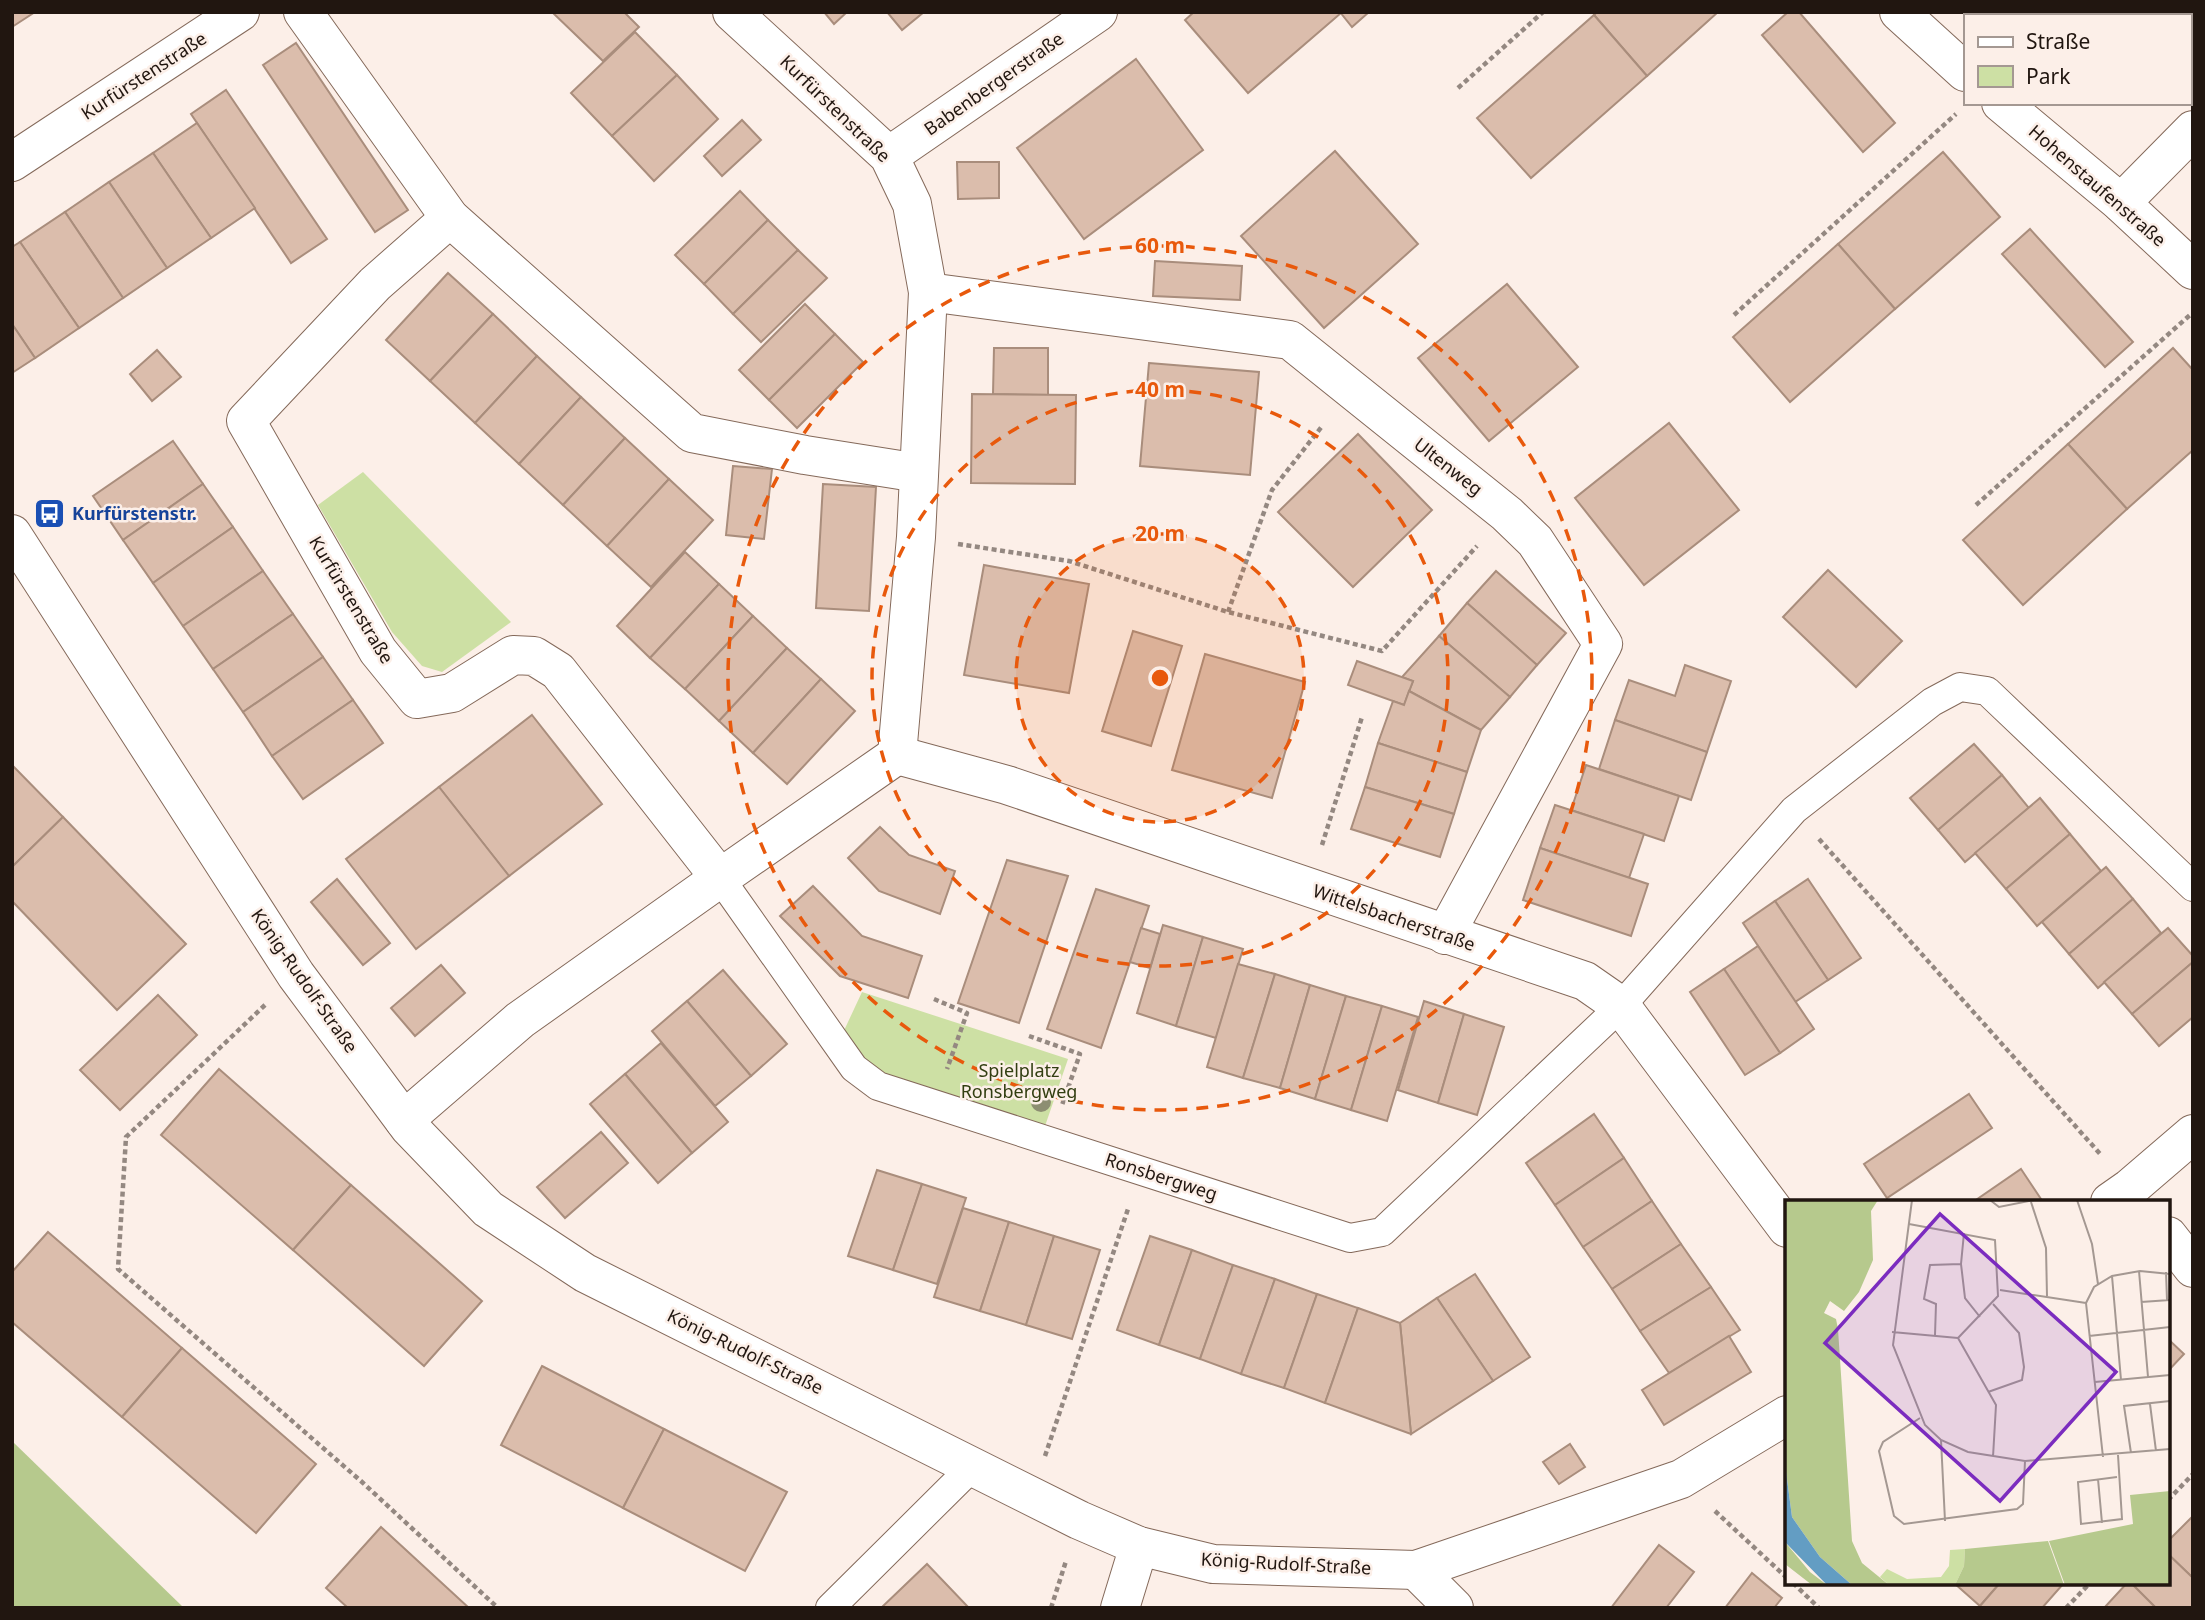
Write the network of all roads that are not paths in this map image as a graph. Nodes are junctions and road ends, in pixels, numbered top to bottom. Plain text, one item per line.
1 (240, 12) edge
2 (303, 12) edge
3 (732, 12) edge
4 (1098, 12) edge
5 (1899, 12) edge
6 (1964, 71) edge
7 (2003, 105) edge
8 (2193, 130) edge
9 (889, 156) junction
10 (12, 163) edge
11 (2121, 203) junction
12 (450, 218) junction
13 (2193, 270) edge
14 (928, 292) junction
15 (919, 473) junction
16 (12, 534) edge
17 (897, 755) junction
18 (720, 878) junction
19 (2193, 887) edge
20 (1445, 936) junction
21 (1621, 1006) junction
22 (404, 1120) junction
23 (2193, 1133) edge
24 (2127, 1197) edge
25 (1785, 1225) edge
26 (2170, 1239) edge
27 (2193, 1268) edge
28 (1785, 1416) edge
29 (973, 1466) junction
30 (1139, 1546) junction
31 (1416, 1570) junction
32 (830, 1608) edge
33 (1120, 1608) edge
34 (1454, 1608) edge

1 - 10 street, Kurfürstenstraße
2 - 12 street
3 - 9 street, Kurfürstenstraße
4 - 9 street, Babenbergerstraße
5 - 6 street
7 - 11 street, Hohenstaufenstraße
8 - 11 street
9 - 14 street, Kurfürstenstraße
11 - 13 street, Hohenstaufenstraße
12 - 15 street
12 - 18 street, Kurfürstenstraße
14 - 15 street, Kurfürstenstraße
14 - 20 street, Ultenweg
15 - 17 street, Kurfürstenstraße
16 - 22 street, König-Rudolf-Straße
17 - 18 street
17 - 20 street, Wittelsbacherstraße
18 - 21 lane, Ronsbergweg
18 - 22 street
19 - 21 lane, Ronsbergweg
20 - 21 street, Wittelsbacherstraße
21 - 25 street, Wittelsbacherstraße
22 - 29 street, König-Rudolf-Straße
23 - 24 street
26 - 27 street
28 - 31 street, König-Rudolf-Straße
29 - 30 street, König-Rudolf-Straße
29 - 32 lane
30 - 31 street, König-Rudolf-Straße
30 - 33 street
31 - 34 street

